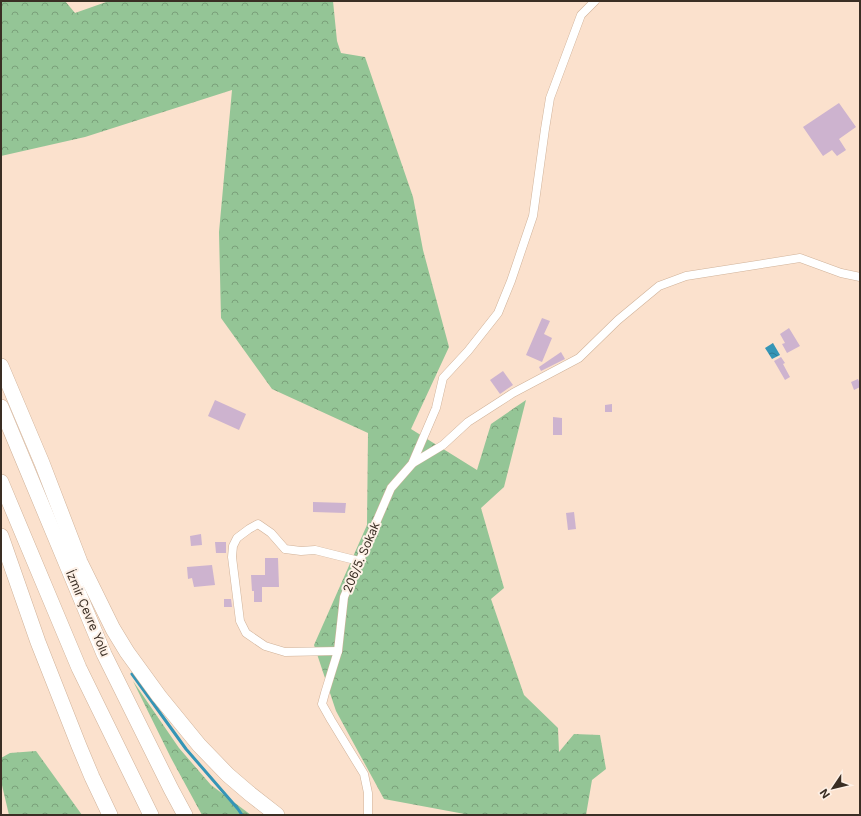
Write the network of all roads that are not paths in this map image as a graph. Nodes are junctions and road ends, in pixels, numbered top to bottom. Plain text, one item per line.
1 (594, 1) edge
2 (860, 277) edge
3 (1, 366) edge
4 (1, 407) edge
5 (412, 464) junction
6 (1, 482) edge
7 (1, 536) edge
8 (360, 561) junction
9 (338, 651) junction
10 (110, 815) edge
11 (151, 815) edge
12 (185, 815) edge
13 (277, 815) edge
14 (368, 815) edge

1 - 5 street
2 - 5 street
3 - 13 highway
4 - 12 highway, İzmir Çevre Yolu
5 - 8 street, 206/5. Sokak
6 - 11 highway
7 - 10 highway
8 - 9 street, 206/5. Sokak
8 - 9 street
9 - 14 street, 206/5. Sokak

